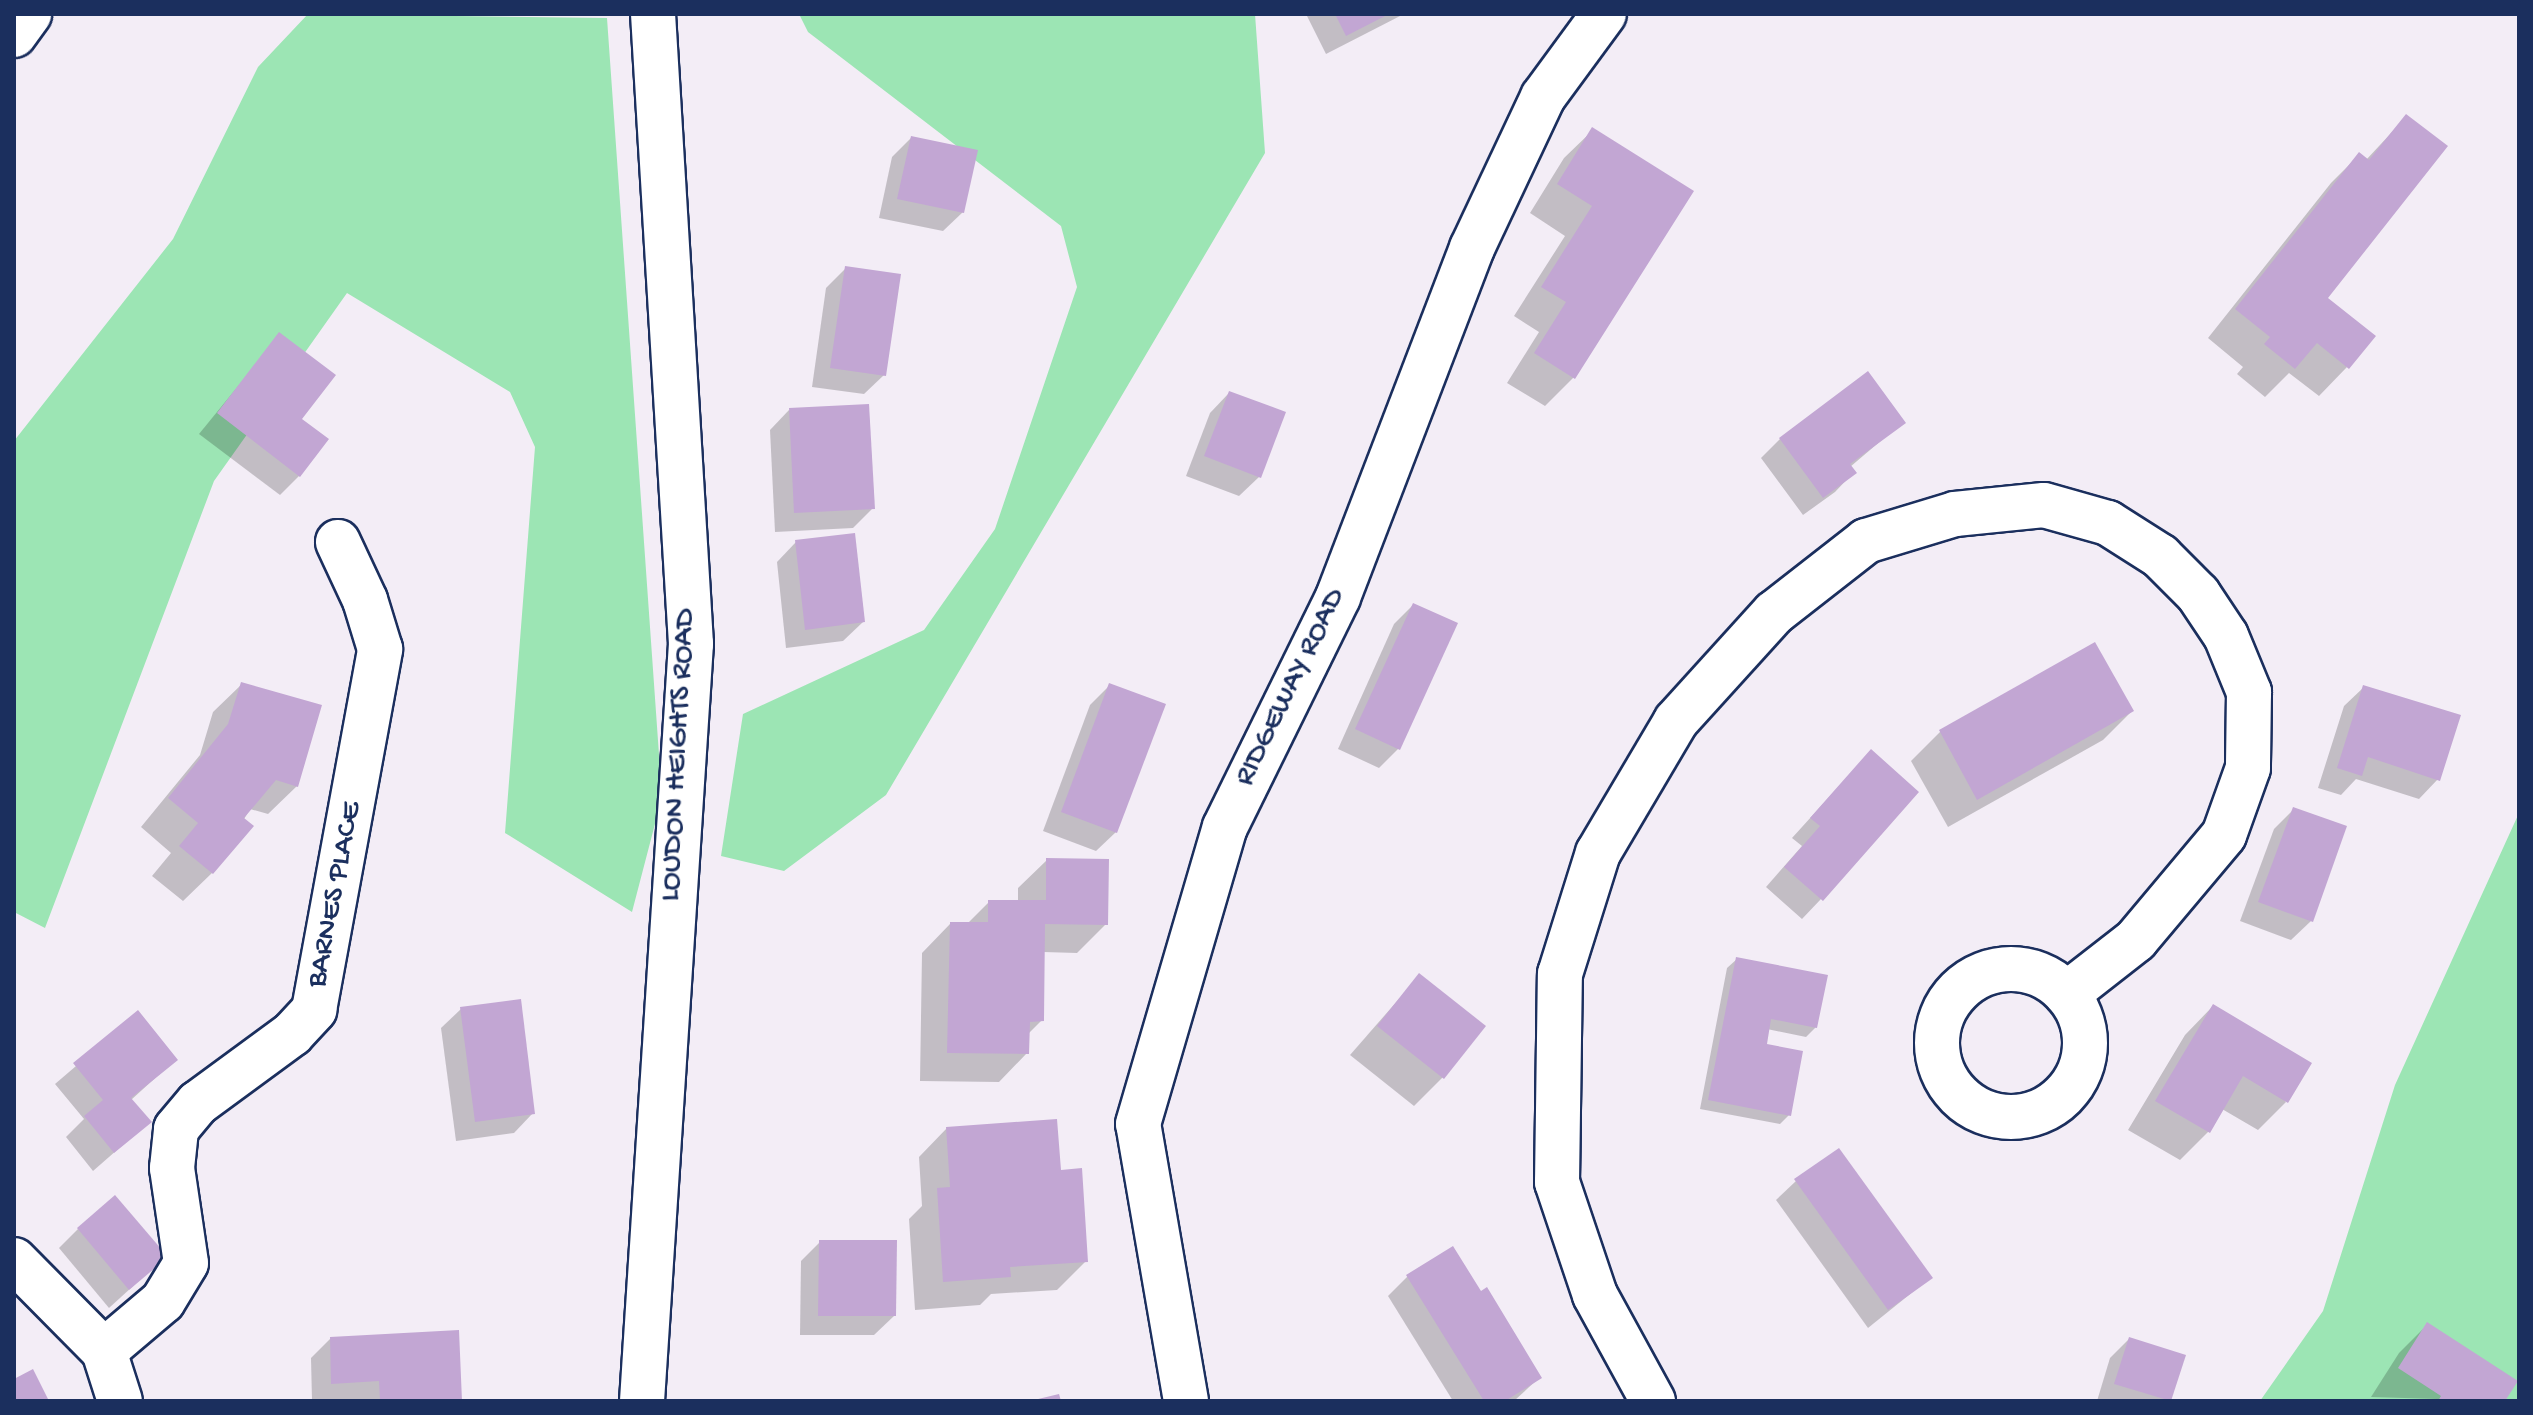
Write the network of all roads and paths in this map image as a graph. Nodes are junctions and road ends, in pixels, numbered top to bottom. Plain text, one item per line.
1 (29, 14) edge
2 (653, 14) edge
3 (1604, 14) edge
4 (14, 35) edge
5 (338, 542) dead end
6 (2067, 994) dead end
7 (14, 1260) edge
8 (104, 1351) junction
9 (120, 1401) edge
10 (642, 1401) edge
11 (1186, 1401) edge
12 (1653, 1401) edge

1 - 4 street
2 - 10 street, LOUDON HEIGHTS ROAD
3 - 11 street, RIDGEWAY ROAD
5 - 8 street, BARNES PLACE
6 - 12 street
7 - 8 street
8 - 9 street

